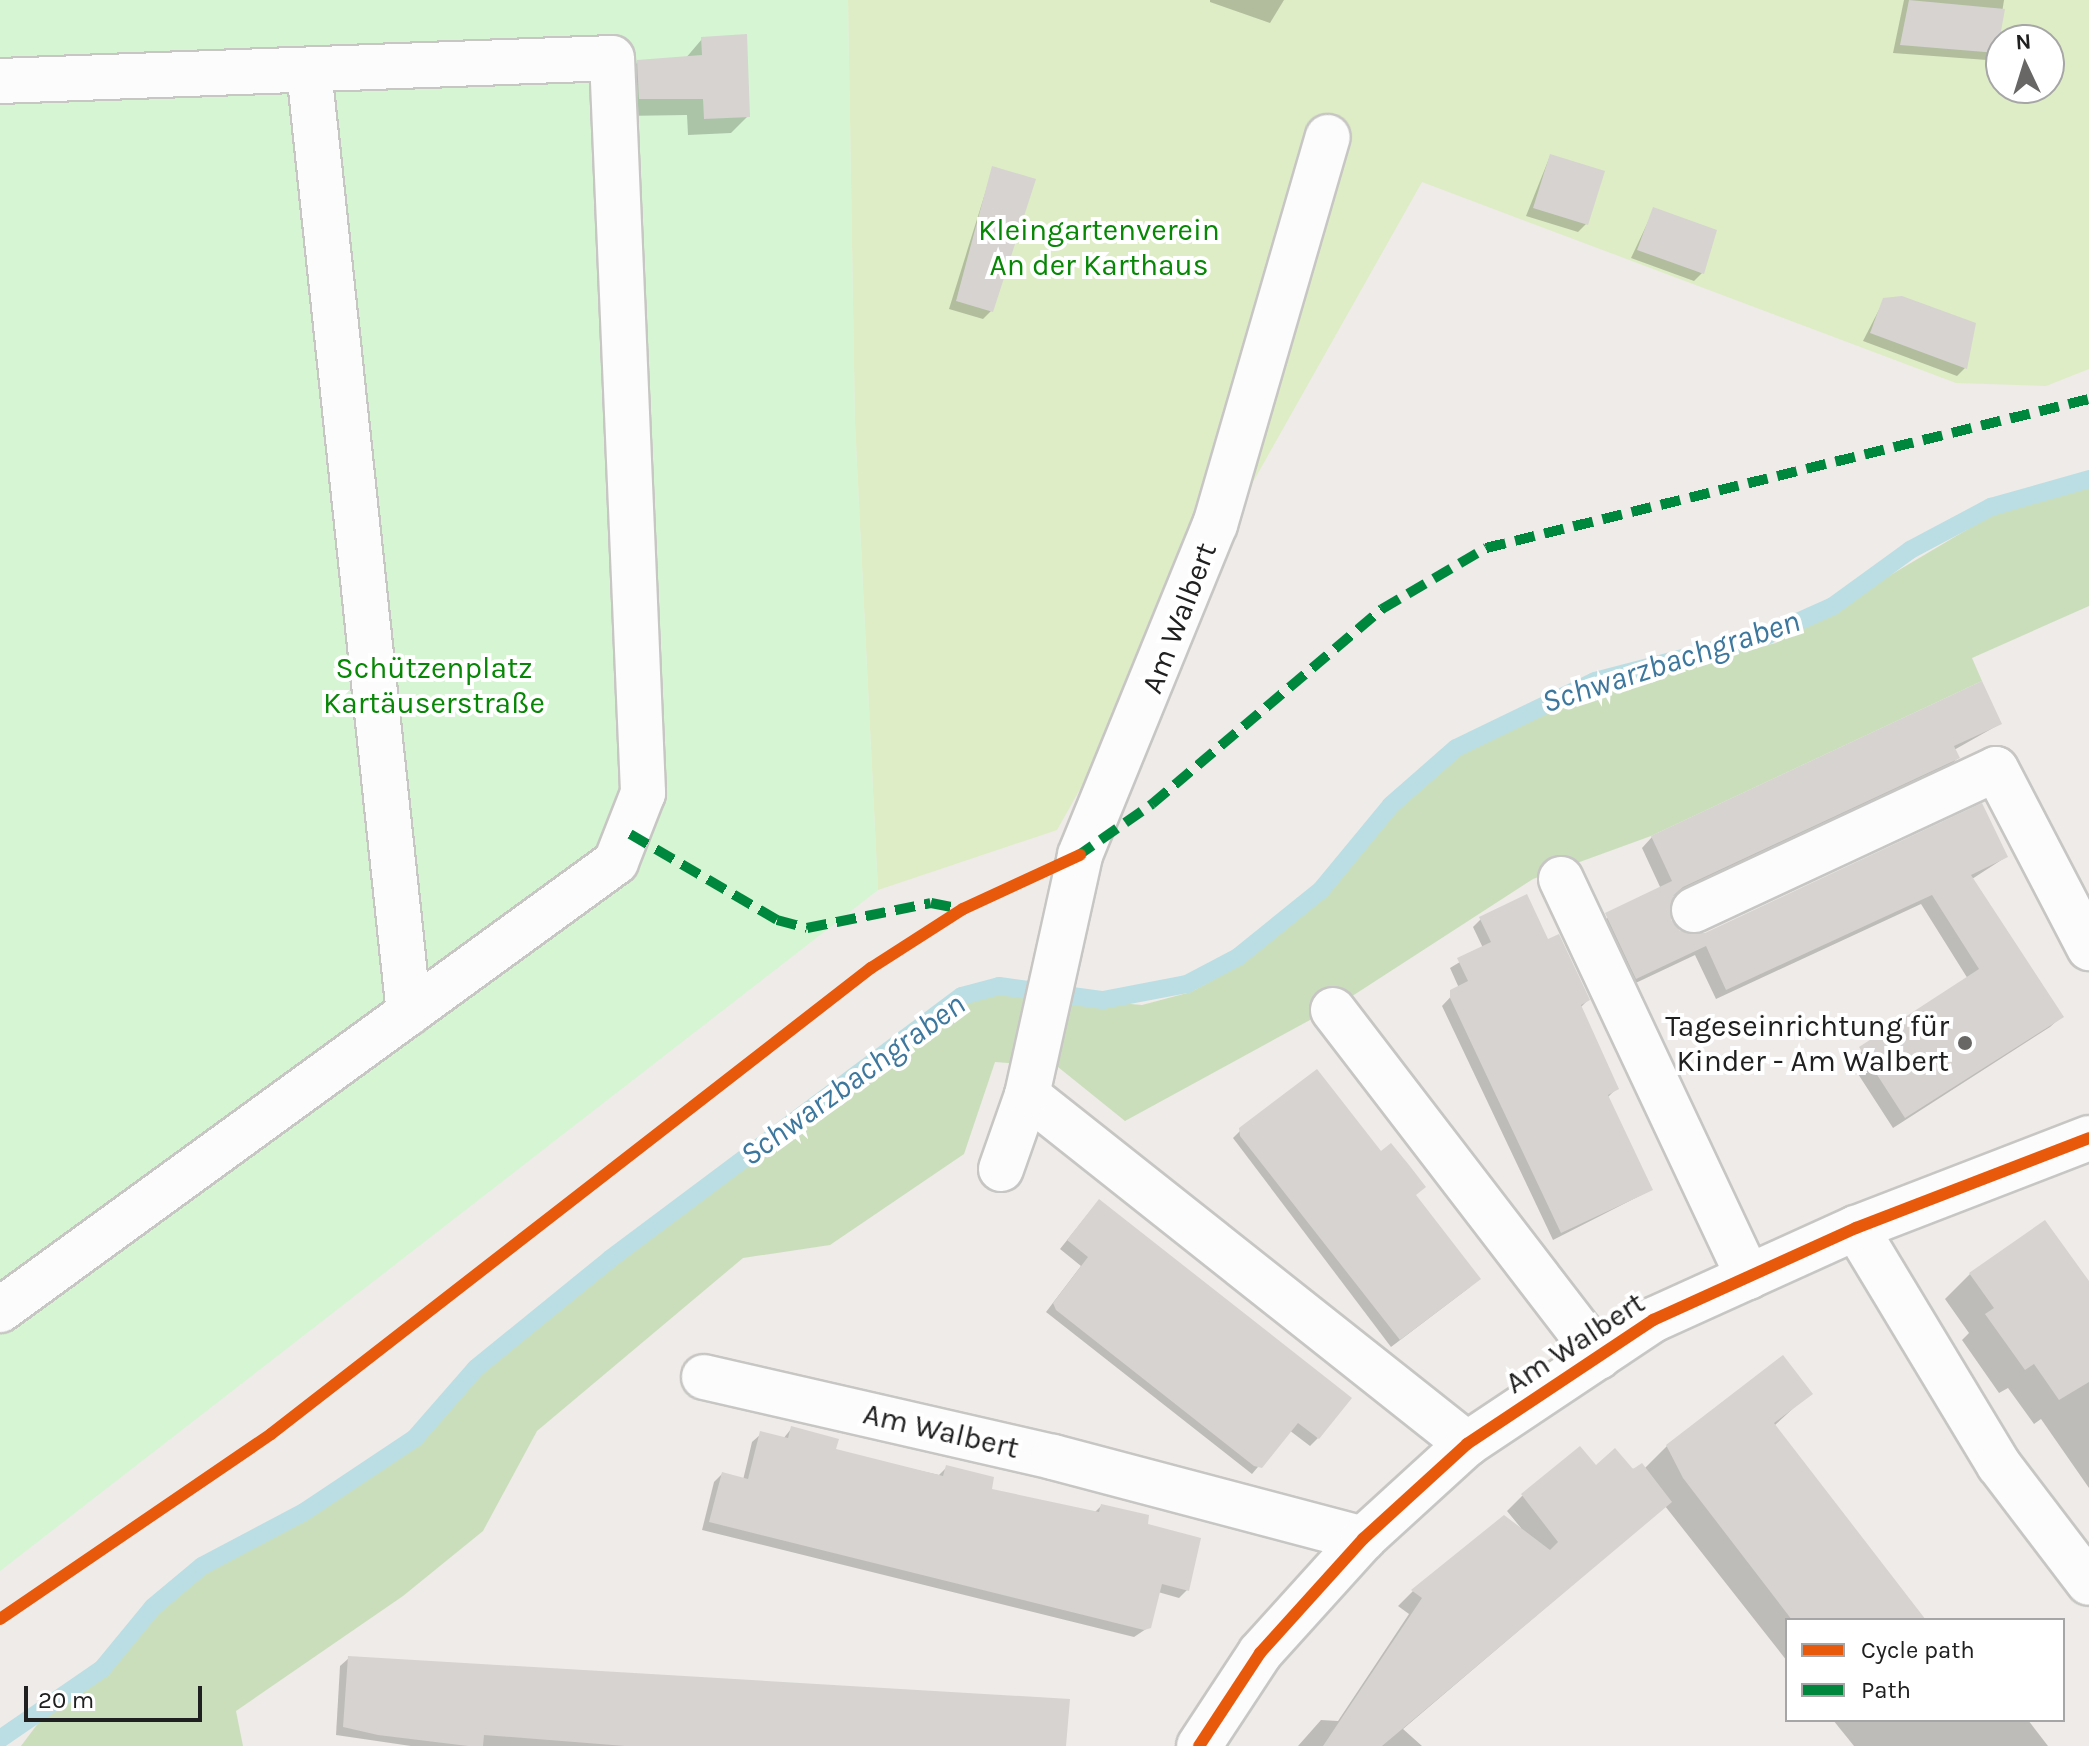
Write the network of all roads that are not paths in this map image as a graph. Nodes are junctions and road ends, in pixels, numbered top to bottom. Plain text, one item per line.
1 (309, 70) junction
2 (0, 81) edge
3 (1328, 137) dead end
4 (1561, 879) dead end
5 (1694, 910) dead end
6 (2089, 948) edge
7 (1333, 1010) dead end
8 (409, 1013) junction
9 (1031, 1077) junction
10 (2089, 1138) edge
11 (1001, 1169) dead end
12 (1856, 1228) junction
13 (1748, 1277) junction
14 (0, 1310) edge
15 (1599, 1357) junction
16 (704, 1377) dead end
17 (1467, 1444) junction
18 (1363, 1539) junction
19 (2089, 1583) edge
20 (1199, 1746) edge

1 - 2 street
1 - 8 street
1 - 8 street
3 - 9 street, Am Walbert
4 - 13 street
5 - 6 street
7 - 15 street, Am Walbert
8 - 14 street
9 - 11 street, Am Walbert
9 - 17 street
10 - 12 street, Am Walbert
12 - 13 street, Am Walbert
12 - 19 street
13 - 15 street, Am Walbert
15 - 17 street, Am Walbert
16 - 18 street, Am Walbert
17 - 18 street, Am Walbert
18 - 20 street, Am Walbert

